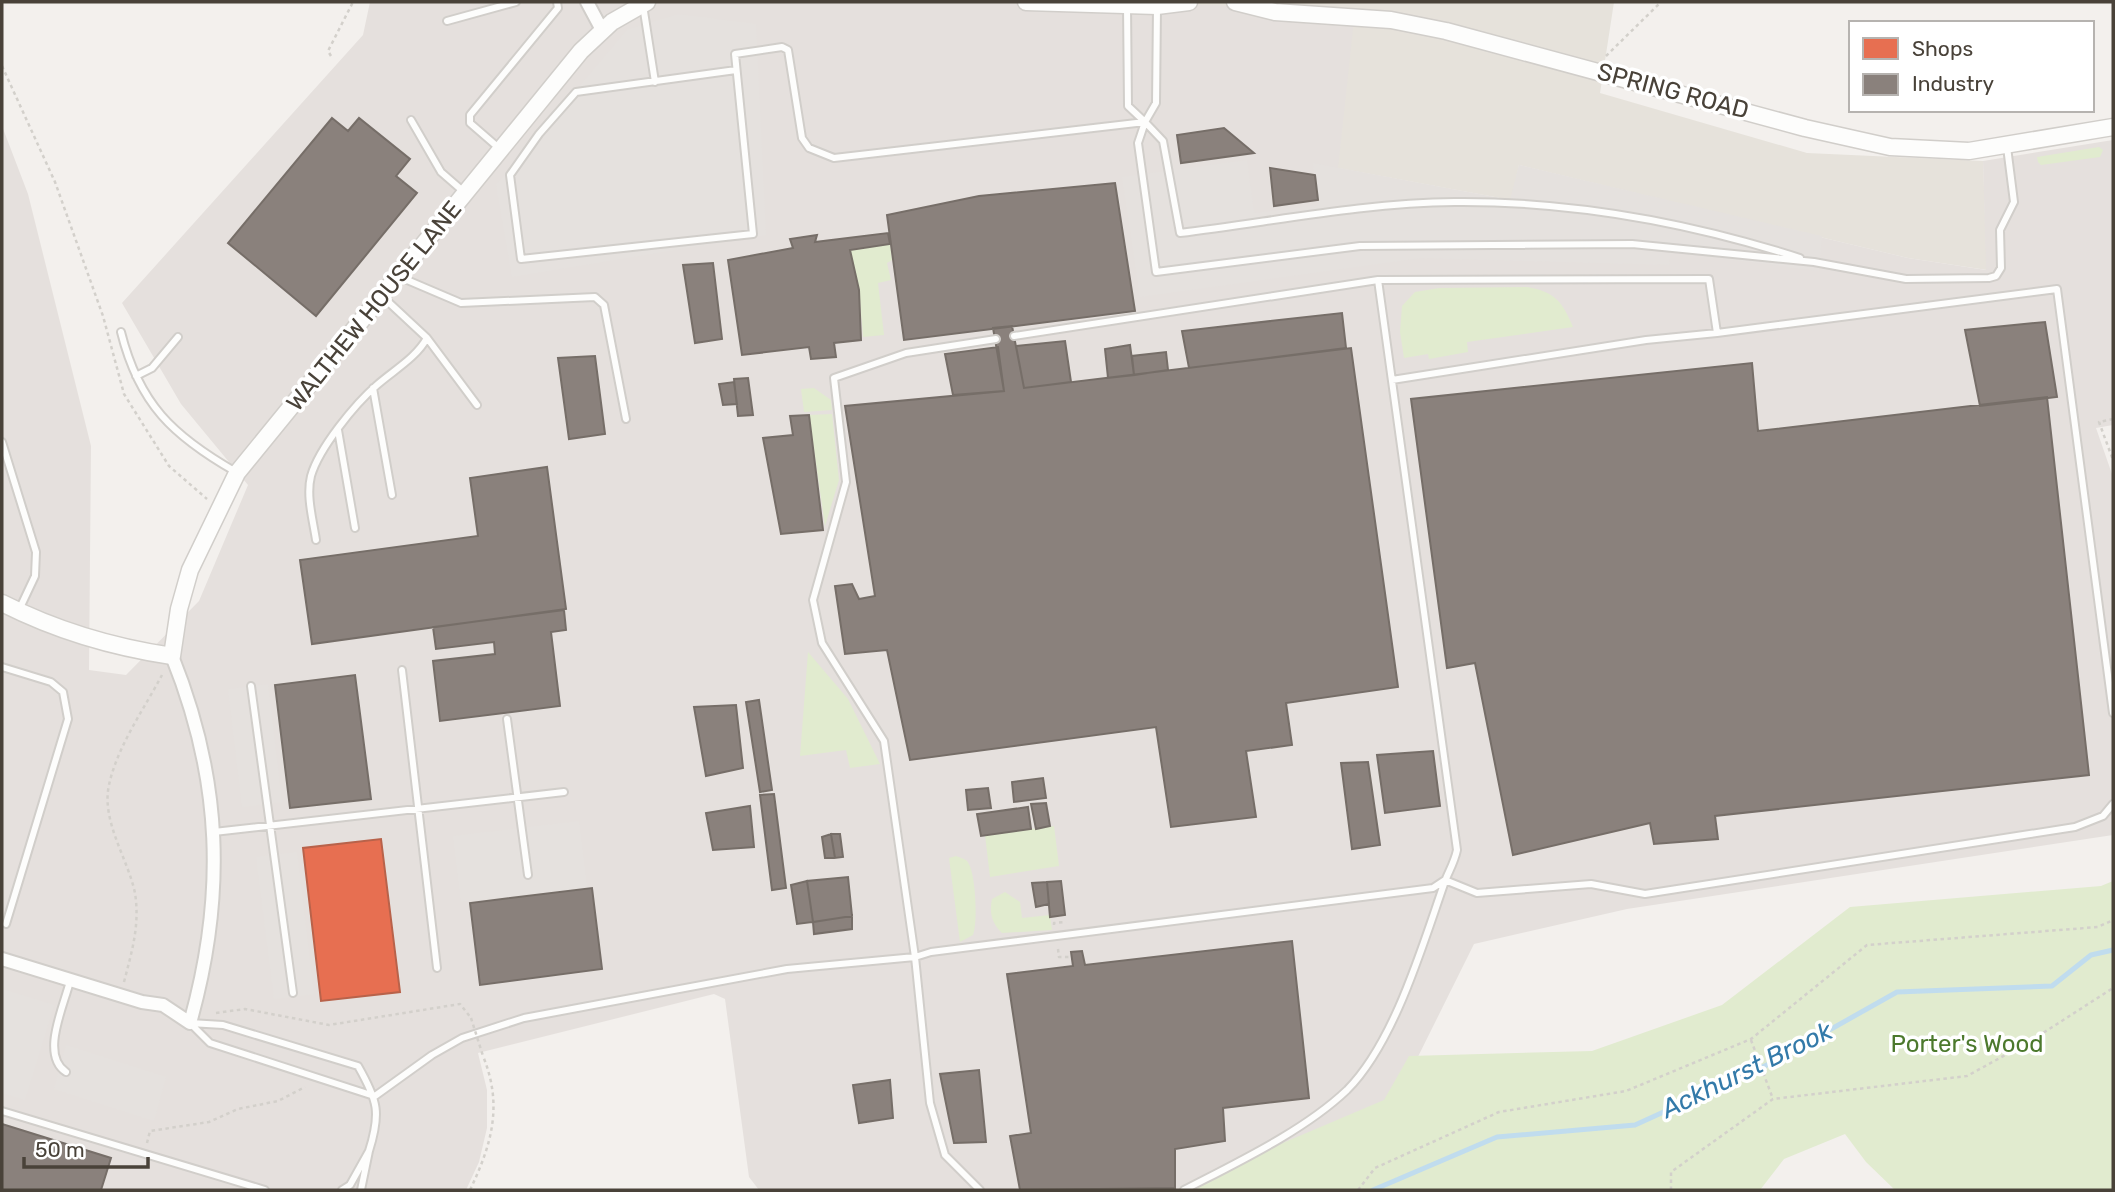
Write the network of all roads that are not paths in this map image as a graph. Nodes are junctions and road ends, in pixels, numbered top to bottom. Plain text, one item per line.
1 (516, 2) edge
2 (557, 2) edge
3 (587, 2) edge
4 (645, 2) edge
5 (1026, 2) edge
6 (1042, 2) edge
7 (1189, 2) edge
8 (1234, 2) edge
9 (1127, 4) junction
10 (1157, 6) junction
11 (447, 21) dead end
12 (603, 30) junction
13 (736, 70) junction
14 (655, 82) junction
15 (411, 120) dead end
16 (1145, 122) junction
17 (2113, 127) edge
18 (2007, 147) junction
19 (501, 150) junction
20 (466, 194) junction
21 (1814, 262) junction
22 (398, 276) junction
23 (1378, 280) junction
24 (382, 296) junction
25 (121, 332) dead end
26 (1717, 333) junction
27 (1014, 336) dead end
28 (178, 337) dead end
29 (427, 338) junction
30 (996, 339) dead end
31 (135, 376) junction
32 (1392, 380) junction
33 (373, 388) junction
34 (477, 405) dead end
35 (626, 419) dead end
36 (338, 430) junction
37 (2, 442) edge
38 (237, 473) junction
39 (392, 495) dead end
40 (355, 528) dead end
41 (316, 540) dead end
42 (2, 603) edge
43 (18, 612) junction
44 (172, 656) junction
45 (2, 667) edge
46 (402, 670) dead end
47 (251, 686) dead end
48 (2113, 713) edge
49 (508, 719) dead end
50 (564, 792) dead end
51 (517, 798) junction
52 (2113, 804) edge
53 (419, 809) junction
54 (272, 827) junction
55 (214, 832) junction
56 (528, 876) dead end
57 (1445, 880) junction
58 (6, 924) dead end
59 (915, 957) junction
60 (2, 959) edge
61 (437, 968) dead end
62 (71, 979) junction
63 (293, 993) dead end
64 (190, 1023) junction
65 (66, 1072) dead end
66 (375, 1096) junction
67 (2, 1111) edge
68 (369, 1152) junction
69 (265, 1190) edge
70 (342, 1190) edge
71 (361, 1190) edge
72 (980, 1190) edge
73 (1184, 1190) edge

1 - 11 lane
2 - 19 lane
3 - 12 street
4 - 12 street, WALTHEW HOUSE LANE
4 - 14 lane
5 - 6 street
6 - 9 street
7 - 10 street
8 - 18 street, SPRING ROAD
9 - 10 street
9 - 16 lane
10 - 16 lane
12 - 19 street, WALTHEW HOUSE LANE
13 - 14 lane
13 - 14 lane
13 - 16 lane
15 - 20 lane
16 - 21 lane
16 - 21 lane
17 - 18 street, SPRING ROAD
18 - 21 lane
19 - 20 street, WALTHEW HOUSE LANE
20 - 22 street, WALTHEW HOUSE LANE
22 - 24 street, WALTHEW HOUSE LANE
22 - 35 lane
23 - 26 lane
23 - 27 lane
23 - 32 lane
24 - 29 lane
24 - 38 street, WALTHEW HOUSE LANE
25 - 31 lane
26 - 32 lane
26 - 48 lane
28 - 31 lane
29 - 33 lane
29 - 34 lane
30 - 59 lane
31 - 38 lane
32 - 57 lane
33 - 36 lane
33 - 39 lane
36 - 40 lane
36 - 41 lane
37 - 43 lane
38 - 44 street, WALTHEW HOUSE LANE
42 - 43 street
43 - 44 street
44 - 55 street
45 - 58 lane
46 - 53 lane
47 - 54 lane
49 - 51 lane
50 - 51 lane
51 - 53 lane
51 - 56 lane
52 - 57 lane
53 - 54 lane
53 - 61 lane
54 - 55 lane
54 - 63 lane
55 - 64 street
57 - 59 lane
57 - 73 lane
59 - 66 lane
59 - 72 lane
60 - 62 street
62 - 64 street
62 - 65 lane
64 - 66 lane
64 - 66 lane
66 - 68 lane
67 - 69 lane
68 - 70 lane
68 - 71 lane

